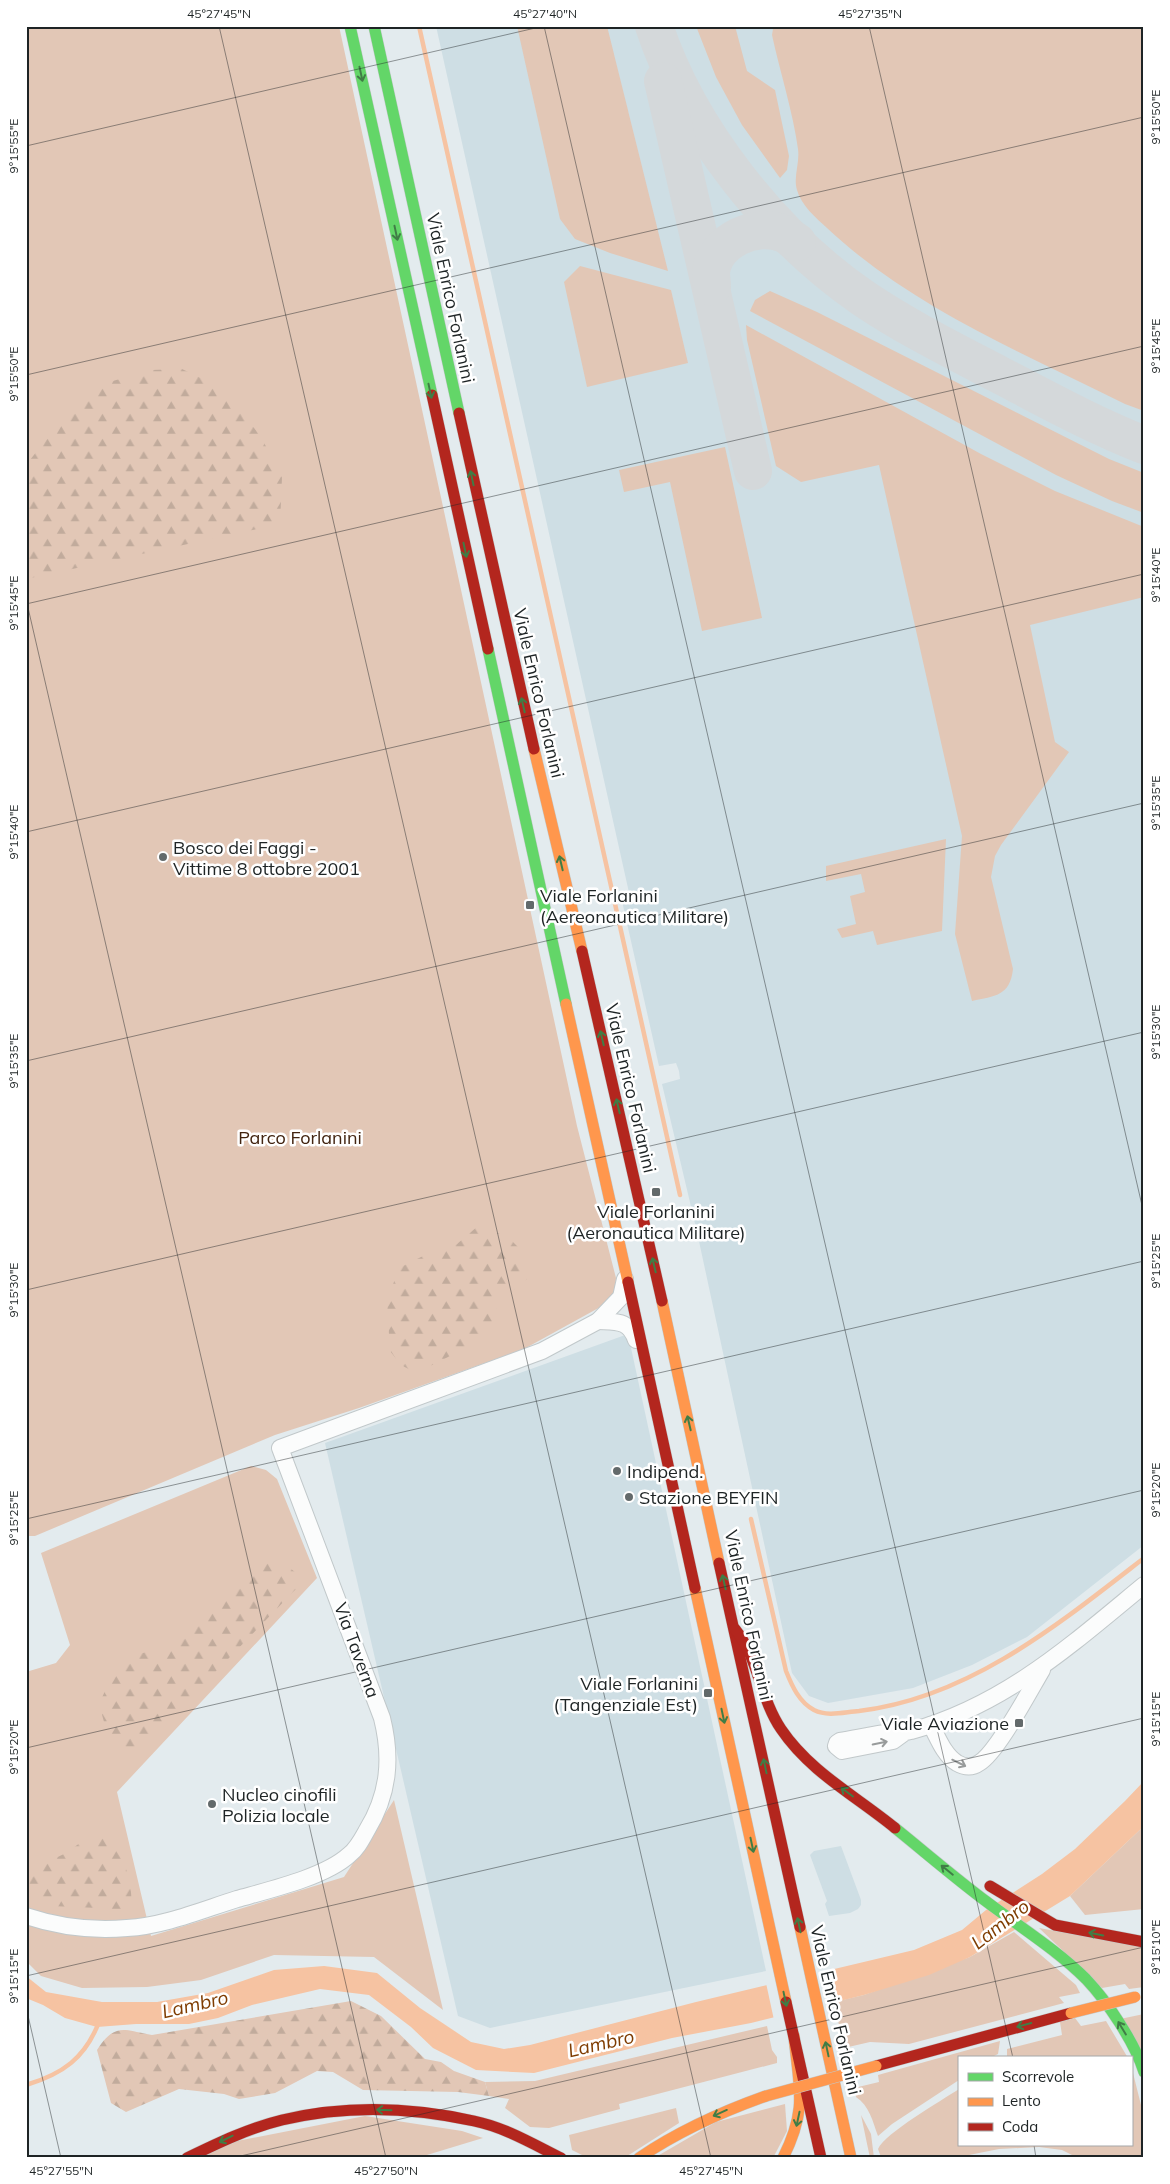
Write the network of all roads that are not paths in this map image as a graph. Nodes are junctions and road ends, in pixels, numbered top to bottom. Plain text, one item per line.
1 (350, 26) edge
2 (374, 26) edge
3 (626, 1274) junction
4 (598, 1321) junction
5 (647, 1370) junction
6 (1144, 1585) edge
7 (735, 1629) junction
8 (1044, 1666) junction
9 (931, 1725) junction
10 (904, 1733) dead end
11 (886, 1820) junction
12 (954, 1861) dead end
13 (984, 1881) dead end
14 (26, 1916) edge
15 (1144, 1942) edge
16 (1139, 1996) edge
17 (794, 2036) junction
18 (1144, 2072) edge
19 (432, 2115) junction
20 (187, 2158) edge
21 (544, 2158) edge
22 (561, 2158) edge
23 (639, 2158) edge
24 (783, 2158) edge
25 (821, 2158) edge
26 (851, 2158) edge

1 -> 3 main road
7 -> 2 main road, Viale Enrico Forlanini
3 - 4 street, Via Taverna
3 - 5 main road
4 - 5 street
4 - 14 street, Via Taverna
5 -> 17 main road
6 - 8 street
11 -> 7 main road
26 -> 7 main road, Viale Enrico Forlanini
8 - 9 street
9 -> 8 street
9 - 10 street
11 - 12 main road
18 -> 11 main road
15 -> 13 main road
16 -> 23 main road, bridge
17 -> 24 main road
17 - 25 main road
19 -> 20 main road
19 - 21 main road
19 - 22 main road

